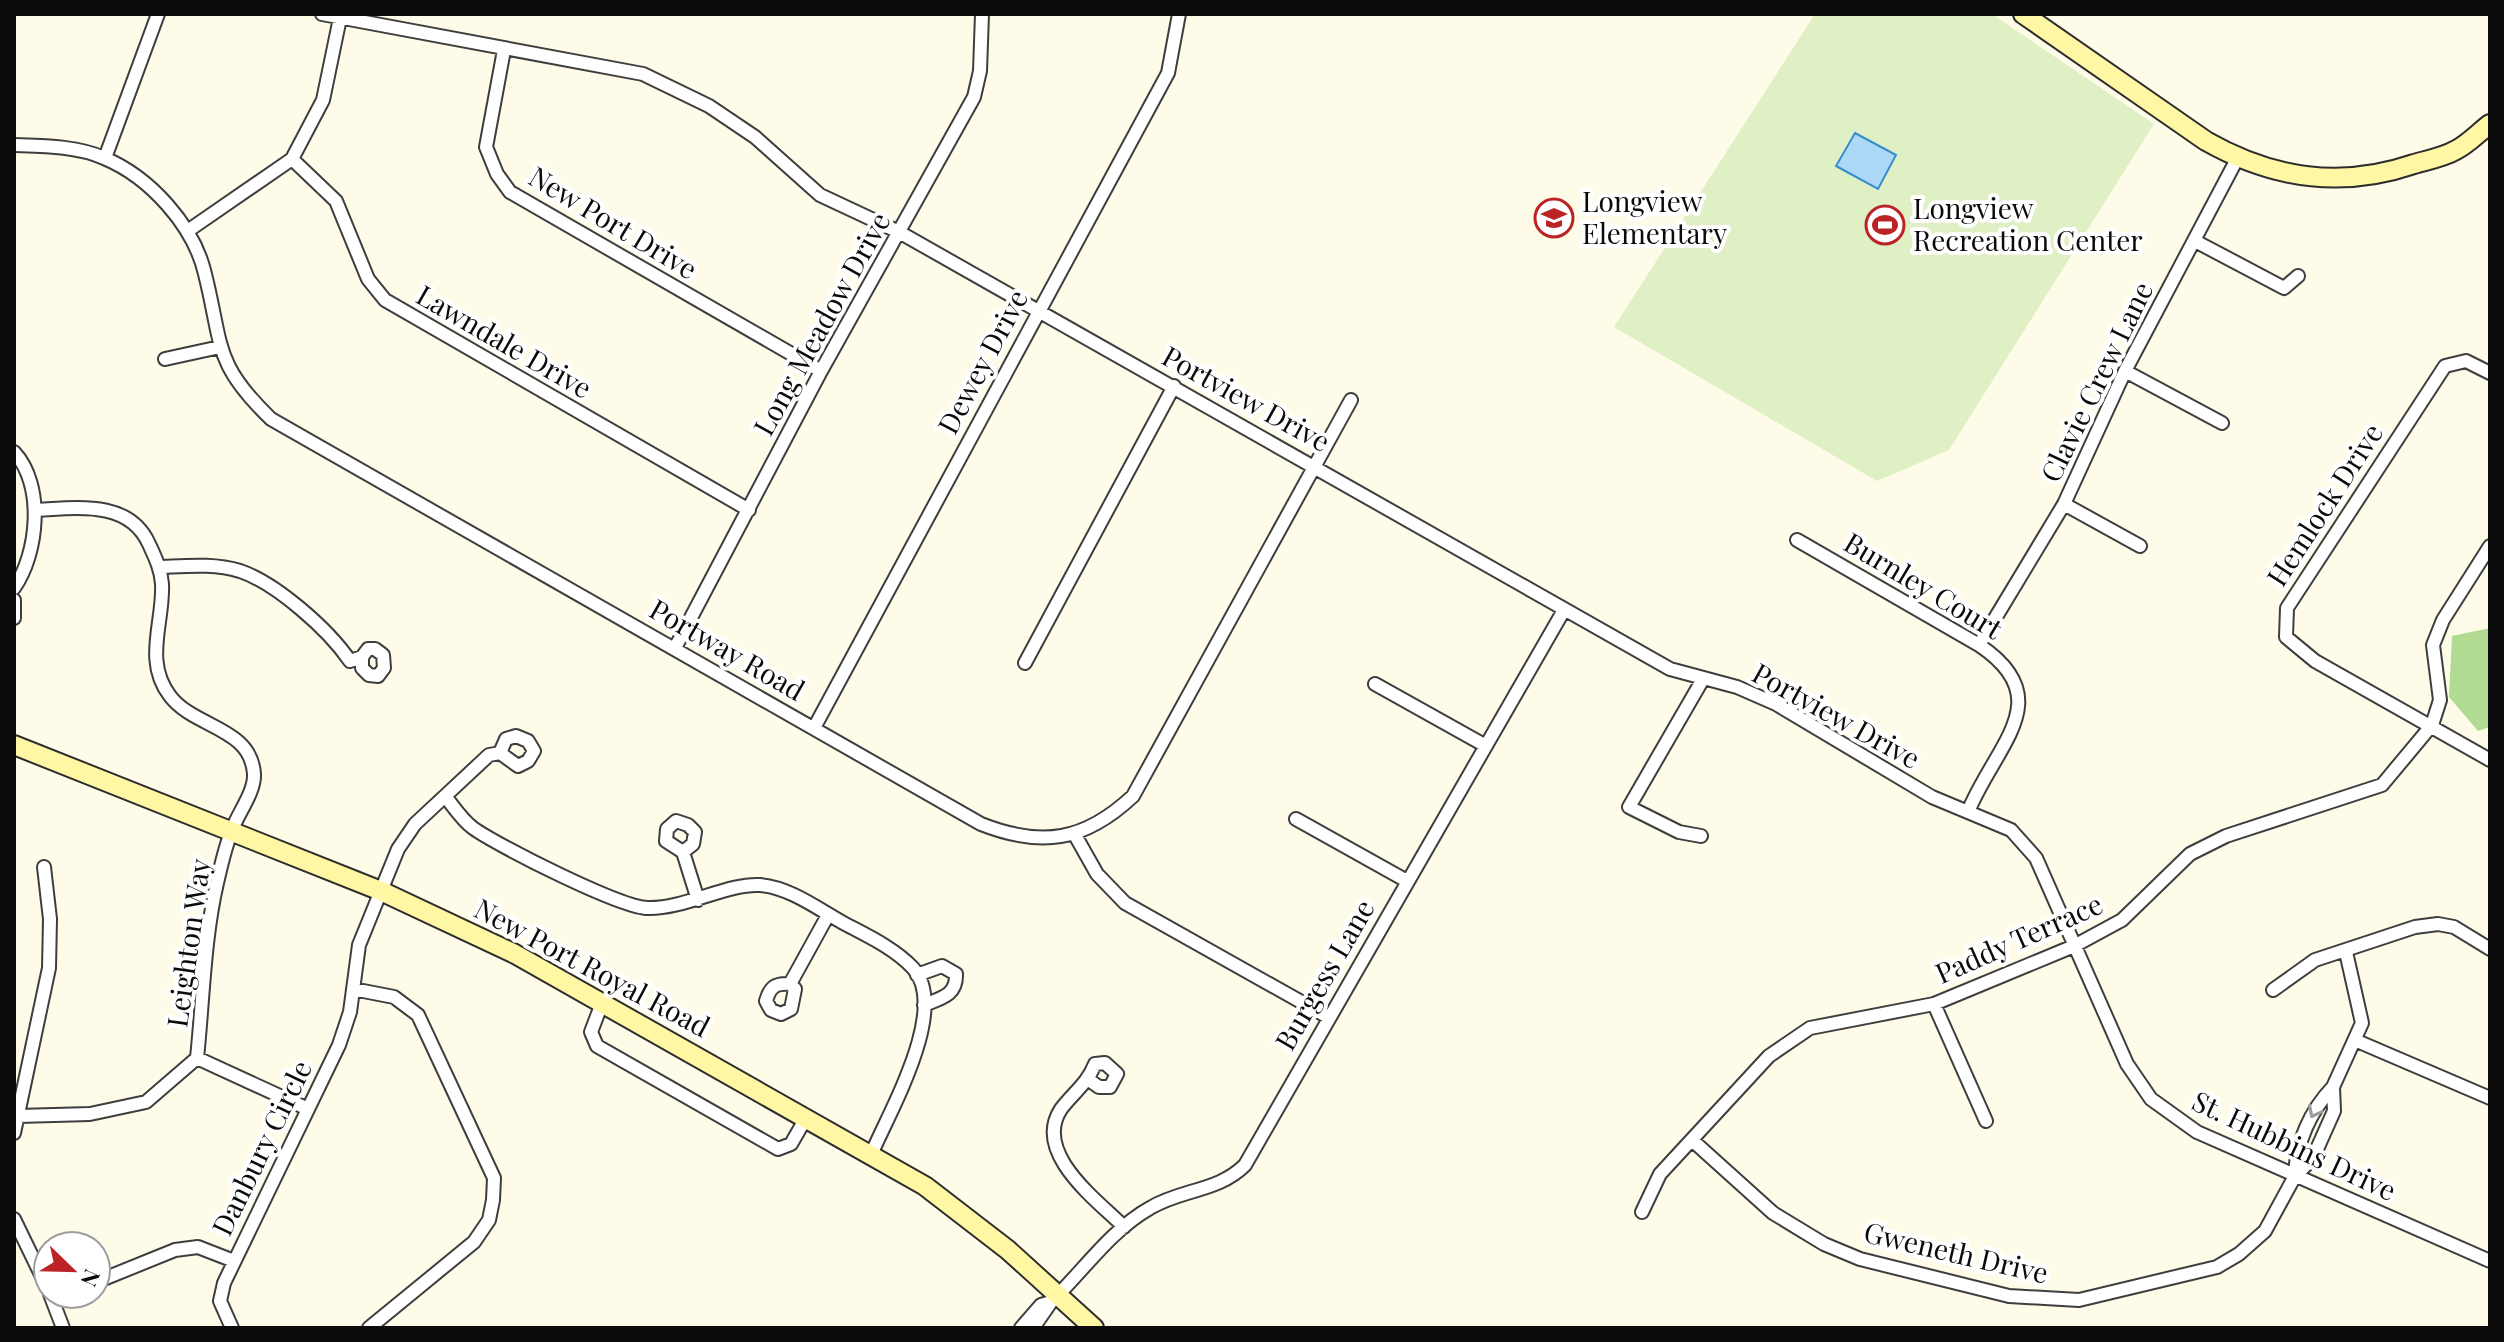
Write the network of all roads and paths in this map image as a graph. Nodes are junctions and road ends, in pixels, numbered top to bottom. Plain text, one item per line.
1 (158, 14) edge
2 (322, 14) edge
3 (982, 14) edge
4 (1179, 14) edge
5 (2023, 14) edge
6 (340, 18) junction
7 (504, 50) junction
8 (2490, 124) edge
9 (14, 145) edge
10 (105, 158) junction
11 (292, 159) junction
12 (2237, 159) junction
13 (189, 230) junction
14 (899, 232) junction
15 (2195, 241) junction
16 (2298, 276) dead end
17 (1037, 312) junction
18 (220, 347) junction
19 (165, 359) dead end
20 (821, 371) junction
21 (2125, 371) junction
22 (2490, 373) edge
23 (1174, 386) junction
24 (1351, 400) dead end
25 (2222, 423) dead end
26 (14, 452) edge
27 (1314, 465) junction
28 (2064, 504) junction
29 (35, 510) junction
30 (749, 510) junction
31 (1797, 540) dead end
32 (2140, 546) dead end
33 (2490, 546) edge
34 (159, 567) junction
35 (14, 588) edge
36 (14, 600) edge
37 (1564, 610) junction
38 (14, 618) edge
39 (1979, 645) junction
40 (675, 648) junction
41 (362, 657) dead end
42 (1025, 663) dead end
43 (1703, 679) junction
44 (1375, 684) dead end
45 (2432, 725) junction
46 (814, 728) junction
47 (14, 745) edge
48 (1486, 746) junction
49 (500, 753) dead end
50 (2490, 760) edge
51 (445, 796) junction
52 (1968, 812) junction
53 (1296, 819) dead end
54 (231, 831) junction
55 (1075, 835) junction
56 (1701, 836) dead end
57 (683, 852) dead end
58 (44, 867) dead end
59 (1407, 881) junction
60 (381, 891) junction
61 (698, 900) junction
62 (828, 915) junction
63 (2074, 946) junction
64 (2490, 949) edge
65 (2346, 952) junction
66 (917, 975) junction
67 (790, 984) dead end
68 (353, 989) junction
69 (2273, 990) dead end
70 (602, 1003) junction
71 (1934, 1004) junction
72 (924, 1005) junction
73 (1328, 1017) junction
74 (2357, 1041) junction
75 (197, 1058) junction
76 (1089, 1080) dead end
77 (2333, 1087) junction
78 (2490, 1098) edge
79 (308, 1109) junction
80 (18, 1116) junction
81 (806, 1118) junction
82 (1986, 1121) dead end
83 (14, 1133) edge
84 (1692, 1140) junction
85 (871, 1155) junction
86 (2295, 1176) junction
87 (1642, 1212) dead end
88 (14, 1219) edge
89 (1124, 1227) junction
90 (32, 1255) edge
91 (234, 1261) junction
92 (2490, 1261) edge
93 (112, 1276) edge
94 (1055, 1298) junction
95 (232, 1328) edge
96 (369, 1328) edge
97 (1021, 1328) edge
98 (1033, 1328) edge
99 (1094, 1328) edge

1 - 10 street
2 - 6 street, Portview Drive
3 - 14 street, Long Meadow Drive
4 - 17 street, Dewey Drive
5 - 12 street
6 - 7 street, Portview Drive
6 - 11 street
7 - 14 street, Portview Drive
7 - 20 street, New Port Drive
8 - 12 street
9 - 10 street, Portway Road
10 - 13 street, Portway Road
11 - 13 street
11 - 30 street, Lawndale Drive
12 - 15 street, Clavie Crew Lane
13 - 18 street, Portway Road
14 - 17 street, Portview Drive
14 - 20 street, Long Meadow Drive
15 - 16 street
15 - 21 street, Clavie Crew Lane
17 - 23 street, Portview Drive
17 - 46 street, Dewey Drive
18 - 19 street
18 - 40 street, Portway Road
20 - 30 street, Long Meadow Drive
21 - 25 street
21 - 28 street, Clavie Crew Lane
22 - 45 street, Hemlock Drive
23 - 27 street, Portview Drive
23 - 42 street
24 - 27 street, Portway Road
26 - 29 street
27 - 37 street, Portview Drive
27 - 55 street, Portway Road
28 - 32 street
28 - 39 street, Clavie Crew Lane
29 - 34 street
29 - 35 street
30 - 40 street, Long Meadow Drive
31 - 39 street, Burnley Court
33 - 45 street
34 - 41 street
34 - 54 street, Leighton Way
36 - 38 street
37 - 43 street, Portview Drive
37 - 48 street, Burgess Lane
39 - 52 street, Burnley Court
40 - 46 street, Portway Road
43 - 52 street, Portview Drive
43 - 56 street
44 - 48 street
45 - 50 street, Hemlock Drive
45 - 63 street, Paddy Terrace
46 - 55 street, Portway Road
47 - 54 street, New Port Royal Road
48 - 59 street, Burgess Lane
49 - 51 street, Danbury Circle
51 - 60 street, Danbury Circle
51 - 61 street
52 - 63 street, Portview Drive
53 - 59 street
54 - 60 street, New Port Royal Road
54 - 75 street, Leighton Way
55 - 73 street
57 - 61 street
58 - 80 street
59 - 73 street, Burgess Lane
60 - 68 street, Danbury Circle
60 - 70 street, New Port Royal Road
61 - 62 street
62 - 66 street
62 - 67 street
63 - 71 street, Paddy Terrace
63 - 86 street, St. Hubbins Drive
64 - 65 street
65 - 69 street
65 - 74 street
66 - 72 street
66 - 72 street
68 - 79 street, Danbury Circle
68 - 96 street
70 - 81 street, New Port Royal Road
70 - 81 street
71 - 82 street
71 - 84 street, Paddy Terrace
72 - 85 street
73 - 89 street, Burgess Lane
74 - 77 street
74 - 78 street
75 - 79 street
75 - 80 street, Leighton Way
76 - 89 street
77 -> 86 street
77 - 86 street
79 - 91 street, Danbury Circle
80 - 83 street
81 - 85 street, New Port Royal Road
84 - 86 street, Gweneth Drive
84 - 87 street, Paddy Terrace
85 - 94 street, New Port Royal Road
86 - 92 street, St. Hubbins Drive
88 - 90 street
89 - 94 street, Burgess Lane
91 - 93 street
91 - 95 street, Danbury Circle
94 - 97 street
94 - 98 street
94 - 99 street, New Port Royal Road

